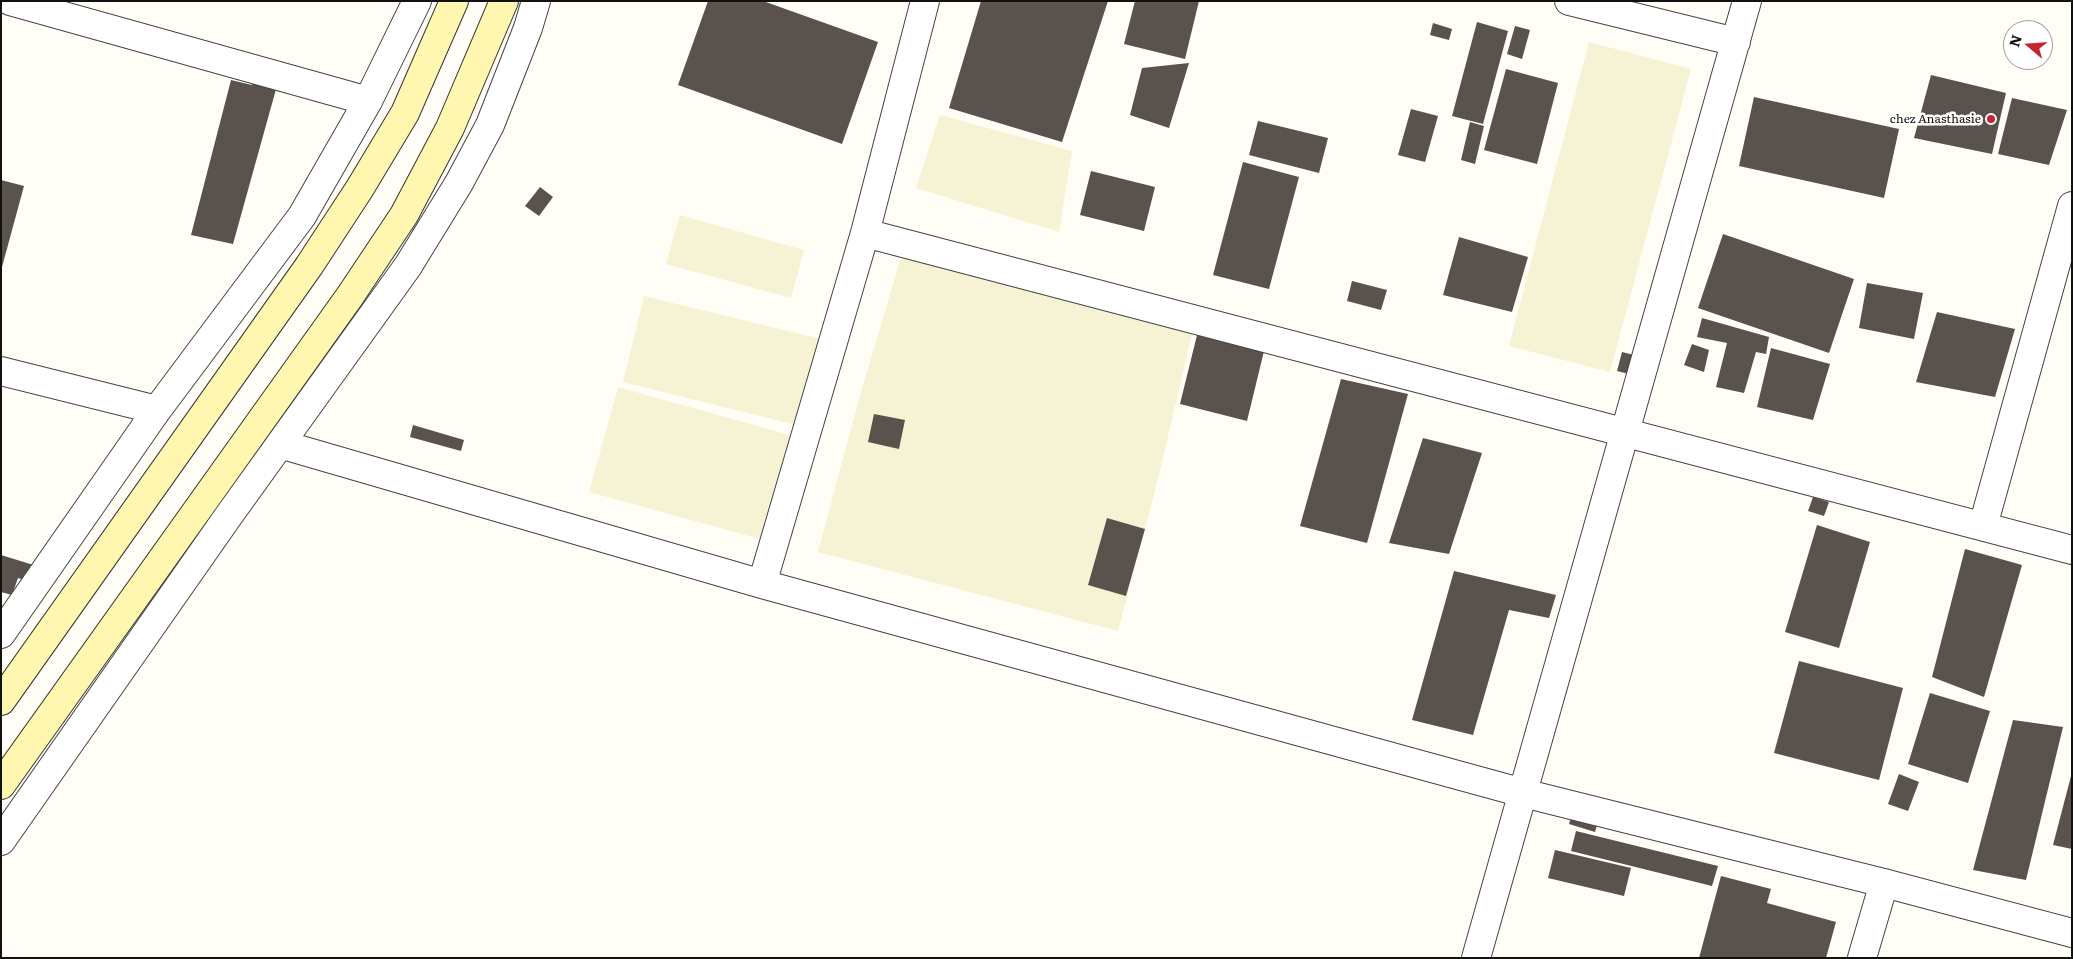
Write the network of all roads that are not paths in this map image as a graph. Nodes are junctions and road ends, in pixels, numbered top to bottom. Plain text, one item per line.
1 (10, 1) edge
2 (417, 1) edge
3 (454, 1) edge
4 (504, 1) edge
5 (536, 1) edge
6 (925, 1) edge
7 (1570, 1) edge
8 (1747, 1) edge
9 (1736, 42) junction
10 (368, 101) junction
11 (2072, 206) edge
12 (865, 232) junction
13 (1, 371) edge
14 (157, 410) junction
15 (1625, 432) junction
16 (280, 444) junction
17 (1983, 526) junction
18 (2072, 550) edge
19 (762, 584) junction
20 (1, 634) edge
21 (1, 701) edge
22 (1, 785) edge
23 (1523, 793) junction
24 (1, 841) edge
25 (1884, 883) junction
26 (2072, 933) edge
27 (1476, 958) edge
28 (1862, 958) edge

1 - 10 street
2 - 10 street
3 - 21 main road
4 - 22 main road
5 - 16 street
6 - 12 street
7 - 9 street
8 - 9 street
9 - 15 street
10 - 14 street
11 - 17 street
12 - 15 street
12 - 19 street
13 - 14 street
14 - 20 street
15 - 17 street
15 - 23 street
16 - 19 street
16 - 24 street
17 - 18 street
19 - 23 street
23 - 25 street
23 - 27 street
25 - 26 street
25 - 28 street

